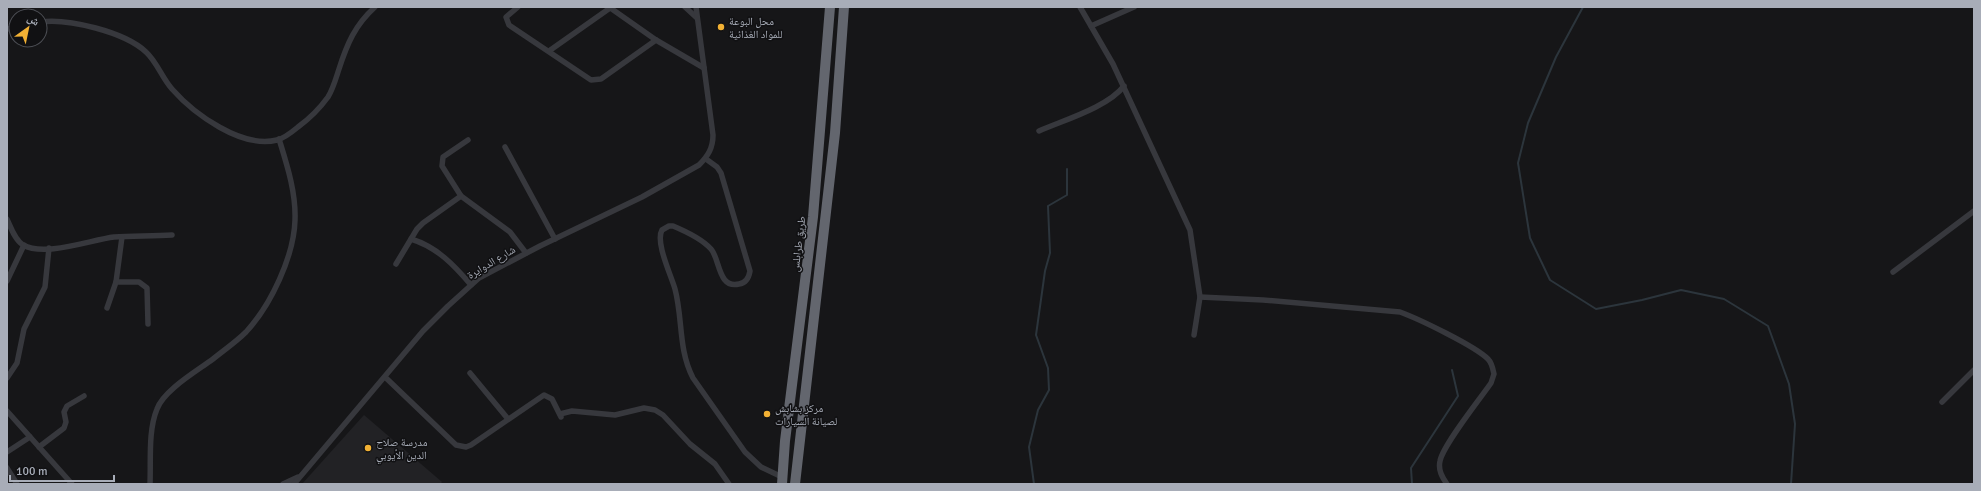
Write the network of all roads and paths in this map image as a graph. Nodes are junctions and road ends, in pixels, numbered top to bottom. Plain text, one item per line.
1 (375, 7) edge
2 (518, 7) edge
3 (610, 7) edge
4 (685, 7) edge
5 (696, 7) edge
6 (830, 7) edge
7 (844, 7) edge
8 (1080, 7) edge
9 (1134, 7) edge
10 (697, 18) junction
11 (48, 21) edge
12 (1091, 26) junction
13 (656, 40) junction
14 (549, 51) junction
15 (704, 68) junction
16 (1124, 86) junction
17 (1039, 130) dead end
18 (279, 140) junction
19 (468, 140) dead end
20 (505, 147) dead end
21 (706, 159) junction
22 (461, 196) junction
23 (1974, 212) edge
24 (7, 219) edge
25 (172, 235) dead end
26 (122, 237) junction
27 (555, 238) junction
28 (411, 239) junction
29 (24, 245) junction
30 (49, 248) junction
31 (526, 253) junction
32 (396, 264) dead end
33 (1893, 272) dead end
34 (7, 281) edge
35 (116, 282) junction
36 (470, 285) junction
37 (1200, 297) junction
38 (107, 308) dead end
39 (148, 324) dead end
40 (1194, 336) dead end
41 (1974, 370) edge
42 (470, 373) dead end
43 (385, 377) junction
44 (7, 378) edge
45 (84, 396) dead end
46 (1942, 402) dead end
47 (7, 411) edge
48 (508, 419) junction
49 (30, 437) junction
50 (38, 447) junction
51 (7, 452) edge
52 (7, 468) edge
53 (299, 477) junction
54 (782, 481) edge
55 (17, 484) edge
56 (72, 484) edge
57 (150, 484) edge
58 (283, 484) edge
59 (294, 484) edge
60 (729, 484) edge
61 (795, 484) edge
62 (1447, 484) edge

1 - 18 street
2 - 14 street
3 - 13 street
3 - 14 street
4 - 10 street
5 - 10 street
6 - 54 highway, طريق طرابلس
7 - 61 highway
8 - 12 street
9 - 12 street
10 - 15 street
11 - 18 street
12 - 16 street
13 - 14 street
13 - 15 street
15 - 21 street
16 - 17 street
16 - 37 street
18 - 57 street
19 - 22 street
20 - 27 street
21 - 27 street, شارع الدوايرة
21 - 54 street
22 - 28 street
22 - 31 street
23 - 33 street
24 - 29 street
25 - 26 street
26 - 30 street
26 - 35 street
27 - 31 street, شارع الدوايرة
28 - 32 street
28 - 36 street
29 - 30 street
29 - 34 street
30 - 44 street
31 - 36 street, شارع الدوايرة
35 - 38 street
35 - 39 street
36 - 43 street, شارع الدوايرة
37 - 40 street
37 - 62 street
41 - 46 street
42 - 48 street
43 - 48 street
43 - 53 street, شارع الدوايرة
45 - 50 street
47 - 49 street
48 - 60 street
49 - 50 street
49 - 51 street
50 - 56 street
52 - 55 street
53 - 58 street
53 - 59 street, شارع الدوايرة

